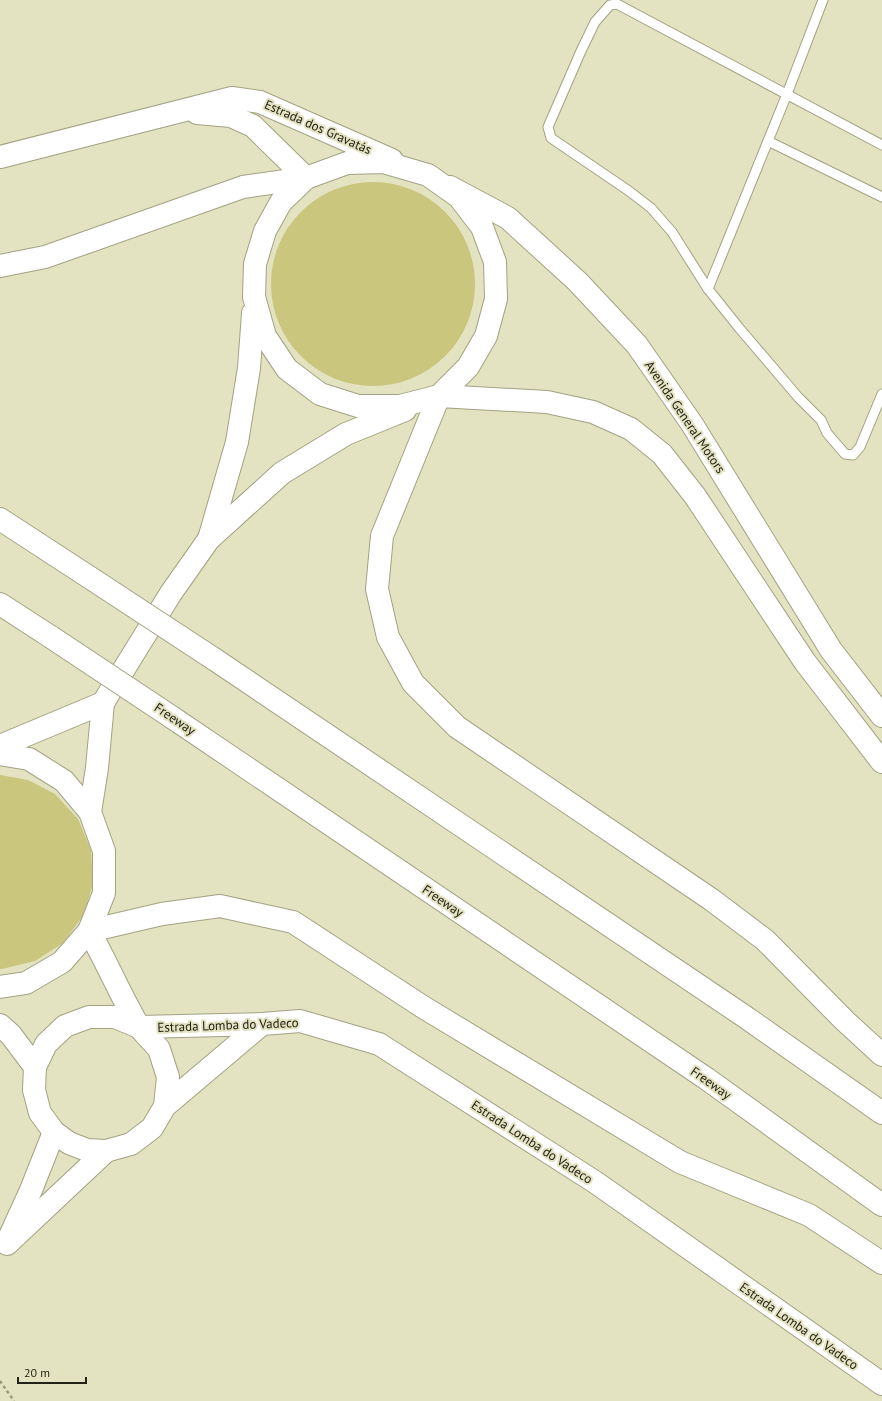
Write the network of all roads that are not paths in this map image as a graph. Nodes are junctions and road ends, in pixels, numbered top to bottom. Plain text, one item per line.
1 (823, 0) edge
2 (787, 94) junction
3 (180, 111) junction
4 (768, 141) junction
5 (882, 145) edge
6 (0, 146) edge
7 (45, 146) junction
8 (0, 157) edge
9 (428, 176) junction
10 (306, 178) junction
11 (882, 197) edge
12 (0, 266) edge
13 (708, 289) junction
14 (254, 297) junction
15 (882, 394) edge
16 (439, 396) junction
17 (0, 519) edge
18 (209, 539) junction
19 (0, 604) edge
20 (103, 703) junction
21 (882, 716) edge
22 (0, 746) edge
23 (0, 754) edge
24 (882, 762) edge
25 (90, 812) junction
26 (89, 931) junction
27 (0, 987) edge
28 (262, 1024) junction
29 (0, 1025) edge
30 (139, 1027) junction
31 (882, 1055) edge
32 (35, 1067) junction
33 (165, 1106) junction
34 (882, 1113) edge
35 (54, 1132) junction
36 (106, 1151) junction
37 (882, 1205) edge
38 (3, 1248) edge
39 (882, 1263) edge
40 (882, 1384) edge

1 - 2 lane
2 - 4 lane
2 - 5 lane
2 - 13 lane
3 - 7 main road, Estrada dos Gravatás
3 - 9 main road, Estrada dos Gravatás
3 - 10 main road, Estrada dos Gravatás
4 - 11 lane
4 - 13 lane
6 - 7 main road, Estrada dos Gravatás
7 - 8 main road, Estrada dos Gravatás
9 - 10 main road
9 - 16 main road
9 - 21 main road, Avenida General Motors
10 - 12 main road
10 - 14 main road
13 - 15 lane
14 - 16 main road
14 - 18 main road
16 - 18 main road
16 - 24 main road
16 - 31 main road
17 - 34 main road, bridge
18 - 20 main road
19 - 37 main road, Freeway, bridge
20 - 22 main road
20 - 25 main road
23 - 25 main road
25 - 26 main road
26 - 27 main road
26 - 30 main road
26 - 39 main road
28 - 30 main road, Estrada Lomba do Vadeco
28 - 33 main road
28 - 40 main road, Estrada Lomba do Vadeco
29 - 32 main road
30 - 32 main road
30 - 33 main road
32 - 35 main road
33 - 36 main road
35 - 36 main road
35 - 38 main road
36 - 38 main road

